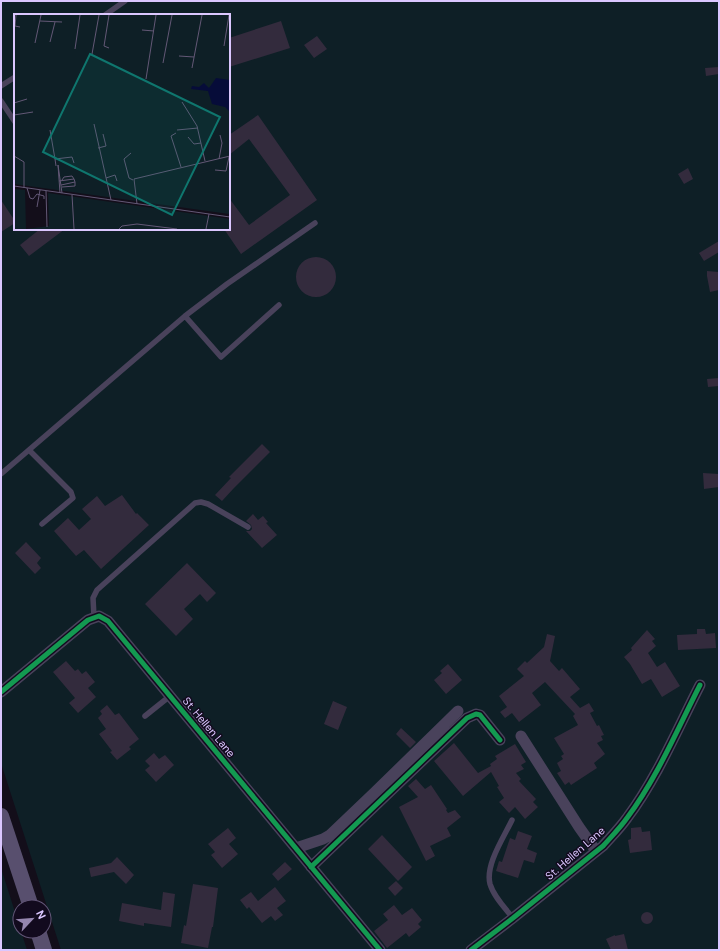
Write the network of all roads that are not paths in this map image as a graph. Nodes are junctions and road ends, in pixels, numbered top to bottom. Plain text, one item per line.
1 (126, 1) edge
2 (106, 14) edge
3 (14, 77) edge
4 (1, 86) edge
5 (1, 101) edge
6 (14, 120) edge
7 (316, 223) dead end
8 (278, 305) dead end
9 (185, 316) junction
10 (30, 450) junction
11 (1, 474) edge
12 (42, 524) dead end
13 (248, 527) dead end
14 (94, 617) junction
15 (700, 685) dead end
16 (1, 692) edge
17 (170, 696) junction
18 (458, 711) dead end
19 (145, 716) dead end
20 (521, 736) dead end
21 (500, 740) dead end
22 (1, 816) edge
23 (512, 820) dead end
24 (296, 848) junction
25 (596, 852) junction
26 (311, 866) junction
27 (27, 899) edge
28 (513, 918) junction
29 (41, 939) edge
30 (44, 950) edge
31 (380, 950) edge
32 (471, 950) edge

1 - 2 lane
3 - 4 lane
5 - 6 lane
7 - 9 lane
8 - 9 lane
9 - 10 lane
10 - 11 lane
10 - 12 lane
13 - 14 lane
14 - 16 street
14 - 17 street, St. Hellen Lane
15 - 25 street, St. Hellen Lane
17 - 19 lane
17 - 24 street, St. Hellen Lane
18 - 24 street
20 - 25 street
21 - 26 street
22 - 27 main road
23 - 28 lane
24 - 26 street, St. Hellen Lane
25 - 28 street, St. Hellen Lane
26 - 31 street, St. Hellen Lane
28 - 32 street, St. Hellen Lane
29 - 30 main road

